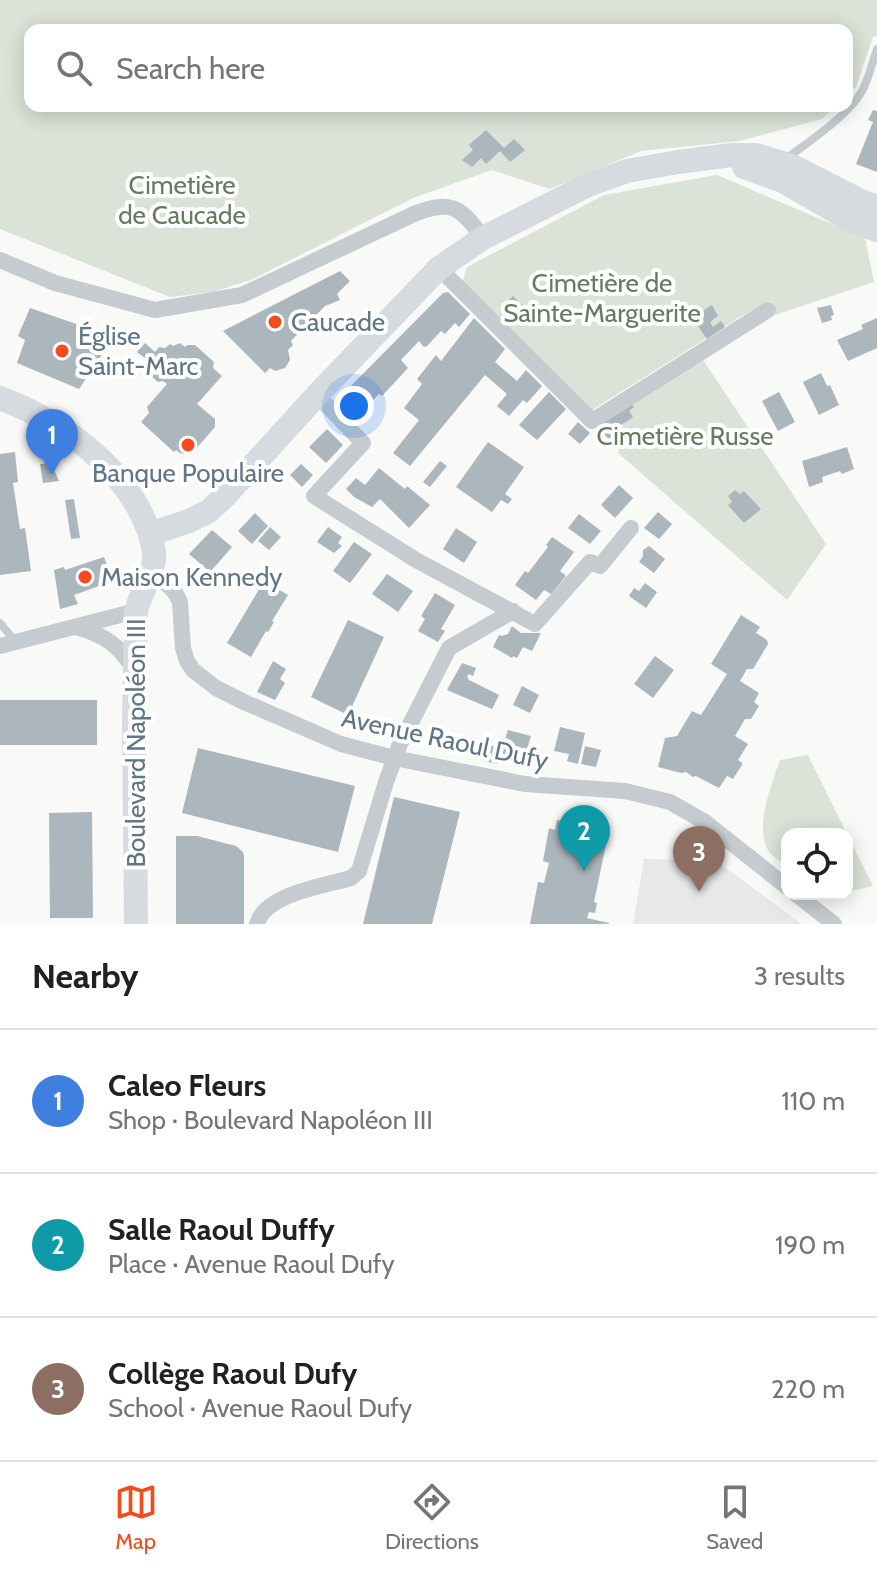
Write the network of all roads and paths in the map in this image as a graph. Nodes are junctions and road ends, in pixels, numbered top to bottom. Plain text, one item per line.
1 (877, 49) edge
2 (853, 103) edge
3 (844, 112) edge
4 (707, 159) junction
5 (782, 162) junction
6 (877, 207) edge
7 (877, 230) edge
8 (483, 238) junction
9 (0, 260) edge
10 (439, 268) junction
11 (768, 310) dead end
12 (317, 395) junction
13 (0, 398) edge
14 (631, 528) dead end
15 (150, 534) junction
16 (149, 575) junction
17 (136, 611) junction
18 (513, 611) junction
19 (0, 623) edge
20 (74, 627) junction
21 (8, 644) edge
22 (135, 671) junction
23 (394, 758) junction
24 (781, 882) edge
25 (804, 900) edge
26 (136, 924) edge
27 (257, 924) edge
28 (834, 924) edge

1 - 2 lane
3 - 5 lane
4 - 5 street
4 - 7 street
4 - 8 street
5 - 6 street
8 - 9 street
8 - 10 street
10 - 11 street
10 - 12 street
12 - 15 street
12 - 18 street
13 - 15 street, Boulevard Napoléon III
14 - 18 street
15 - 16 street, Boulevard Napoléon III
16 - 17 street, Boulevard Napoléon III
16 - 23 street, Avenue Raoul Dufy
17 - 20 street
17 - 22 street, Boulevard Napoléon III
18 - 23 street
19 - 21 lane
20 - 21 street
20 - 22 street
22 - 26 street, Boulevard Napoléon III
23 - 24 street, Avenue Raoul Dufy
23 - 27 street
25 - 28 street

